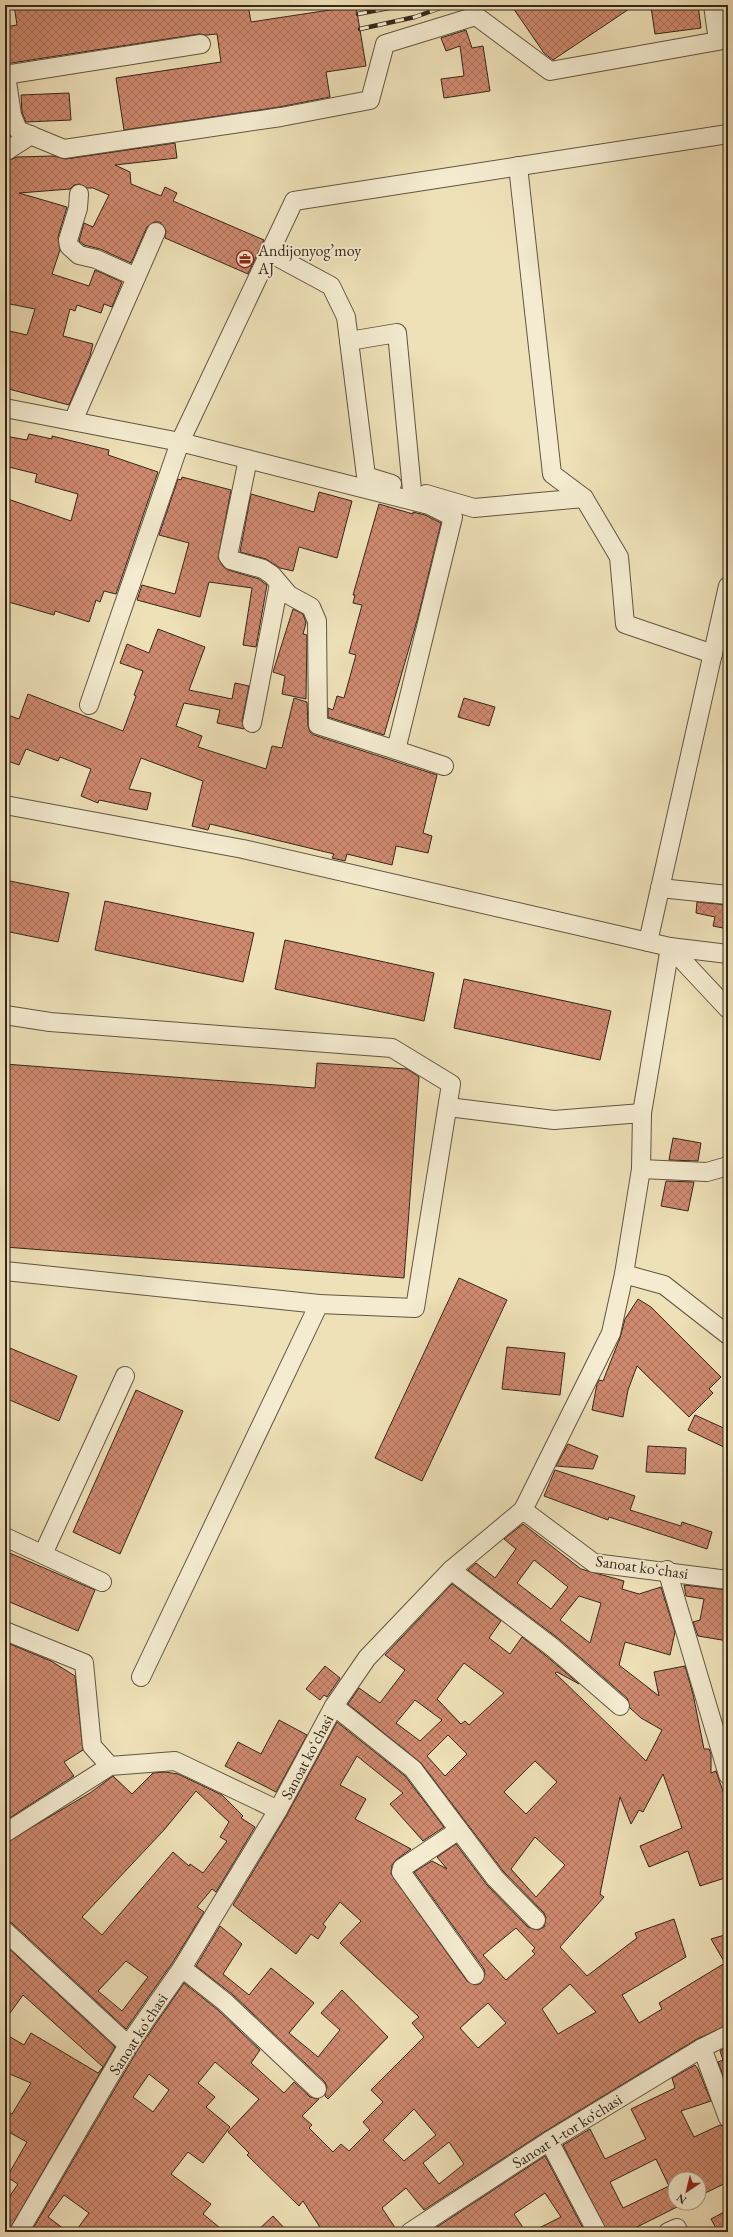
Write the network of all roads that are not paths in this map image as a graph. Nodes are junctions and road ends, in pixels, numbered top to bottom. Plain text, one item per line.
1 (713, 5) edge
2 (201, 44) dead end
3 (6, 75) edge
4 (728, 134) edge
5 (31, 135) junction
6 (5, 152) edge
7 (518, 166) junction
8 (79, 194) dead end
9 (156, 232) dead end
10 (270, 253) junction
11 (136, 277) junction
12 (349, 341) junction
13 (5, 408) edge
14 (73, 421) junction
15 (180, 442) junction
16 (248, 459) junction
17 (412, 490) junction
18 (584, 498) junction
19 (279, 584) junction
20 (728, 586) edge
21 (713, 654) junction
22 (89, 705) dead end
23 (252, 723) dead end
24 (396, 750) junction
25 (444, 766) dead end
26 (5, 805) edge
27 (660, 888) junction
28 (728, 895) edge
29 (648, 942) junction
30 (670, 947) junction
31 (728, 954) edge
32 (728, 1009) edge
33 (5, 1015) edge
34 (448, 1107) junction
35 (642, 1113) junction
36 (728, 1166) edge
37 (641, 1169) junction
38 (5, 1271) edge
39 (624, 1274) junction
40 (319, 1304) junction
41 (728, 1335) edge
42 (125, 1376) dead end
43 (523, 1510) junction
44 (5, 1537) edge
45 (43, 1554) junction
46 (451, 1570) junction
47 (667, 1570) junction
48 (728, 1580) edge
49 (102, 1582) dead end
50 (5, 1631) edge
51 (141, 1677) dead end
52 (334, 1706) junction
53 (620, 1706) dead end
54 (110, 1766) junction
55 (728, 1775) edge
56 (278, 1810) junction
57 (459, 1830) junction
58 (5, 1833) edge
59 (536, 1920) dead end
60 (5, 1931) edge
61 (182, 1968) junction
62 (476, 1975) dead end
63 (728, 2035) edge
64 (128, 2045) junction
65 (702, 2048) junction
66 (317, 2089) dead end
67 (728, 2118) edge
68 (549, 2142) junction
69 (24, 2230) edge
70 (410, 2232) edge
71 (597, 2232) edge

1 - 5 street
2 - 3 street
3 - 5 street
4 - 7 street
5 - 6 street
7 - 10 street
7 - 18 street
8 - 11 street
9 - 11 street
10 - 12 street
10 - 15 street
11 - 14 street
12 - 17 street
12 - 17 street
13 - 14 street
14 - 15 street
15 - 16 street
15 - 22 street
16 - 19 street
16 - 24 street
17 - 18 street
18 - 21 street
19 - 23 street
19 - 24 street
20 - 21 street
21 - 27 street
24 - 25 street
26 - 29 street
27 - 28 street
27 - 29 street
29 - 30 street
30 - 31 street
30 - 32 street
30 - 35 street
33 - 34 street
34 - 35 street
34 - 40 street
35 - 37 street
36 - 37 street
37 - 39 street
38 - 40 street
39 - 41 street
39 - 43 street
40 - 51 street
42 - 45 street
43 - 46 street, Sanoat koʻchasi
43 - 47 street, Sanoat koʻchasi
44 - 45 street
45 - 49 street
46 - 52 street, Sanoat koʻchasi
46 - 53 street
47 - 48 street, Sanoat koʻchasi
47 - 55 street
50 - 54 street
52 - 56 street, Sanoat koʻchasi
52 - 57 street
54 - 56 street
54 - 58 street
56 - 61 street, Sanoat koʻchasi
57 - 59 street
57 - 62 street
60 - 64 street
61 - 64 street, Sanoat koʻchasi
61 - 66 street
63 - 65 street, Sanoat 1-tor ko‘chasi
64 - 69 street, Sanoat koʻchasi
65 - 67 street
65 - 68 street, Sanoat 1-tor ko‘chasi
68 - 70 street, Sanoat 1-tor ko‘chasi
68 - 71 street

